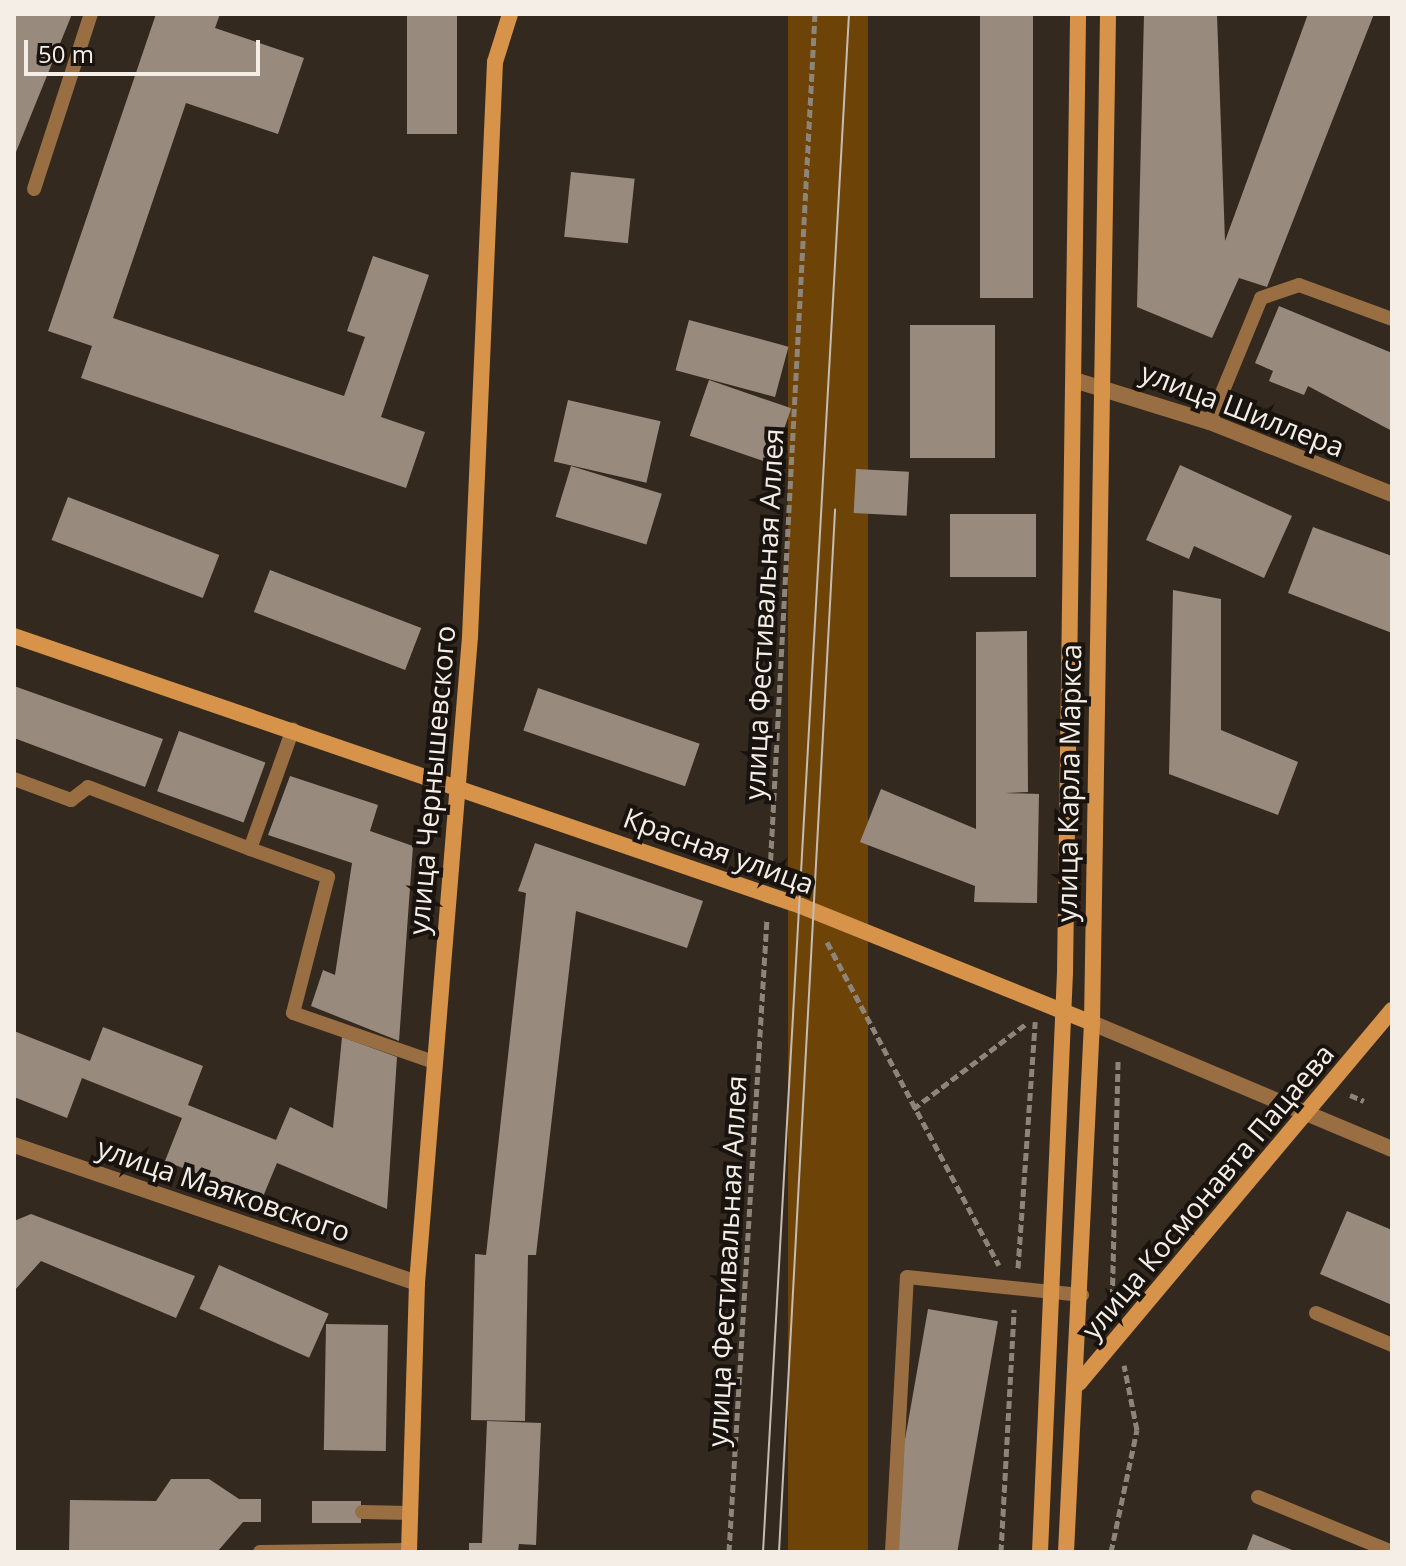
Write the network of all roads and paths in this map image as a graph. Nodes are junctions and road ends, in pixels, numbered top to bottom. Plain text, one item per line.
1 (91, 14) edge
2 (510, 14) edge
3 (815, 14) edge
4 (1078, 14) edge
5 (1108, 14) edge
6 (34, 189) dead end
7 (1392, 319) edge
8 (1074, 380) junction
9 (1100, 383) junction
10 (1210, 422) junction
11 (1392, 494) edge
12 (14, 636) edge
13 (293, 729) junction
14 (14, 779) edge
15 (456, 785) junction
16 (250, 849) junction
17 (769, 895) junction
18 (767, 917) junction
19 (778, 921) dead end
20 (815, 934) dead end
21 (827, 939) junction
22 (842, 944) dead end
23 (1392, 1010) edge
24 (1021, 1011) dead end
25 (1064, 1012) junction
26 (1036, 1016) junction
27 (1092, 1023) junction
28 (1119, 1036) junction
29 (434, 1062) junction
30 (913, 1109) junction
31 (1310, 1115) junction
32 (14, 1145) edge
33 (1392, 1149) edge
34 (1018, 1270) junction
35 (417, 1283) junction
36 (1015, 1291) junction
37 (1056, 1294) junction
38 (1082, 1295) junction
39 (1316, 1313) dead end
40 (1118, 1335) junction
41 (1392, 1345) edge
42 (1050, 1382) junction
43 (1079, 1383) junction
44 (1258, 1497) dead end
45 (362, 1512) dead end
46 (411, 1513) junction
47 (409, 1551) edge
48 (260, 1552) edge
49 (729, 1552) edge
50 (892, 1552) edge
51 (1001, 1552) edge
52 (1040, 1552) edge
53 (1066, 1552) edge
54 (1111, 1552) edge
55 (1392, 1552) edge

1 - 6 lane
2 - 15 street, улица Чернышевского
3 - 17 path, улица Фестивальная Аллея
4 - 8 street, улица Карла Маркса
5 - 9 street, улица Карла Маркса
7 - 10 lane
8 - 9 street, улица Шиллера
8 - 25 street, улица Карла Маркса
9 - 10 street, улица Шиллера
9 - 27 street, улица Карла Маркса
10 - 11 street, улица Шиллера
12 - 13 street, Красная улица
13 - 15 street, Красная улица
13 - 16 lane
14 - 16 lane
15 - 17 street, Красная улица
15 - 29 street, улица Чернышевского
16 - 29 lane
17 - 18 path, улица Фестивальная Аллея
17 - 25 street, Красная улица
18 - 19 path
18 - 49 path, улица Фестивальная Аллея
20 - 21 path
21 - 22 path
21 - 30 path
23 - 31 street, улица Космонавта Пацаева
24 - 26 path
25 - 27 street, Красная улица
25 - 37 street, улица Карла Маркса
26 - 30 path
26 - 34 path
27 - 28 street, Красная улица
27 - 38 street, улица Карла Маркса
28 - 31 street, Красная улица
28 - 40 path
29 - 35 street, улица Чернышевского
30 - 34 path
31 - 33 street, Красная улица
31 - 40 street, улица Космонавта Пацаева
32 - 35 street, улица Маяковского
34 - 36 path
35 - 46 street, улица Чернышевского
36 - 37 lane
36 - 50 lane
36 - 51 path
37 - 38 lane
37 - 42 street, улица Карла Маркса
38 - 43 street, улица Карла Маркса
39 - 41 lane
40 - 43 street, улица Космонавта Пацаева
40 - 54 path
42 - 43 street
42 - 52 street, улица Карла Маркса
43 - 53 street, улица Карла Маркса
44 - 55 lane
45 - 46 lane
46 - 47 street, улица Чернышевского
47 - 48 lane

